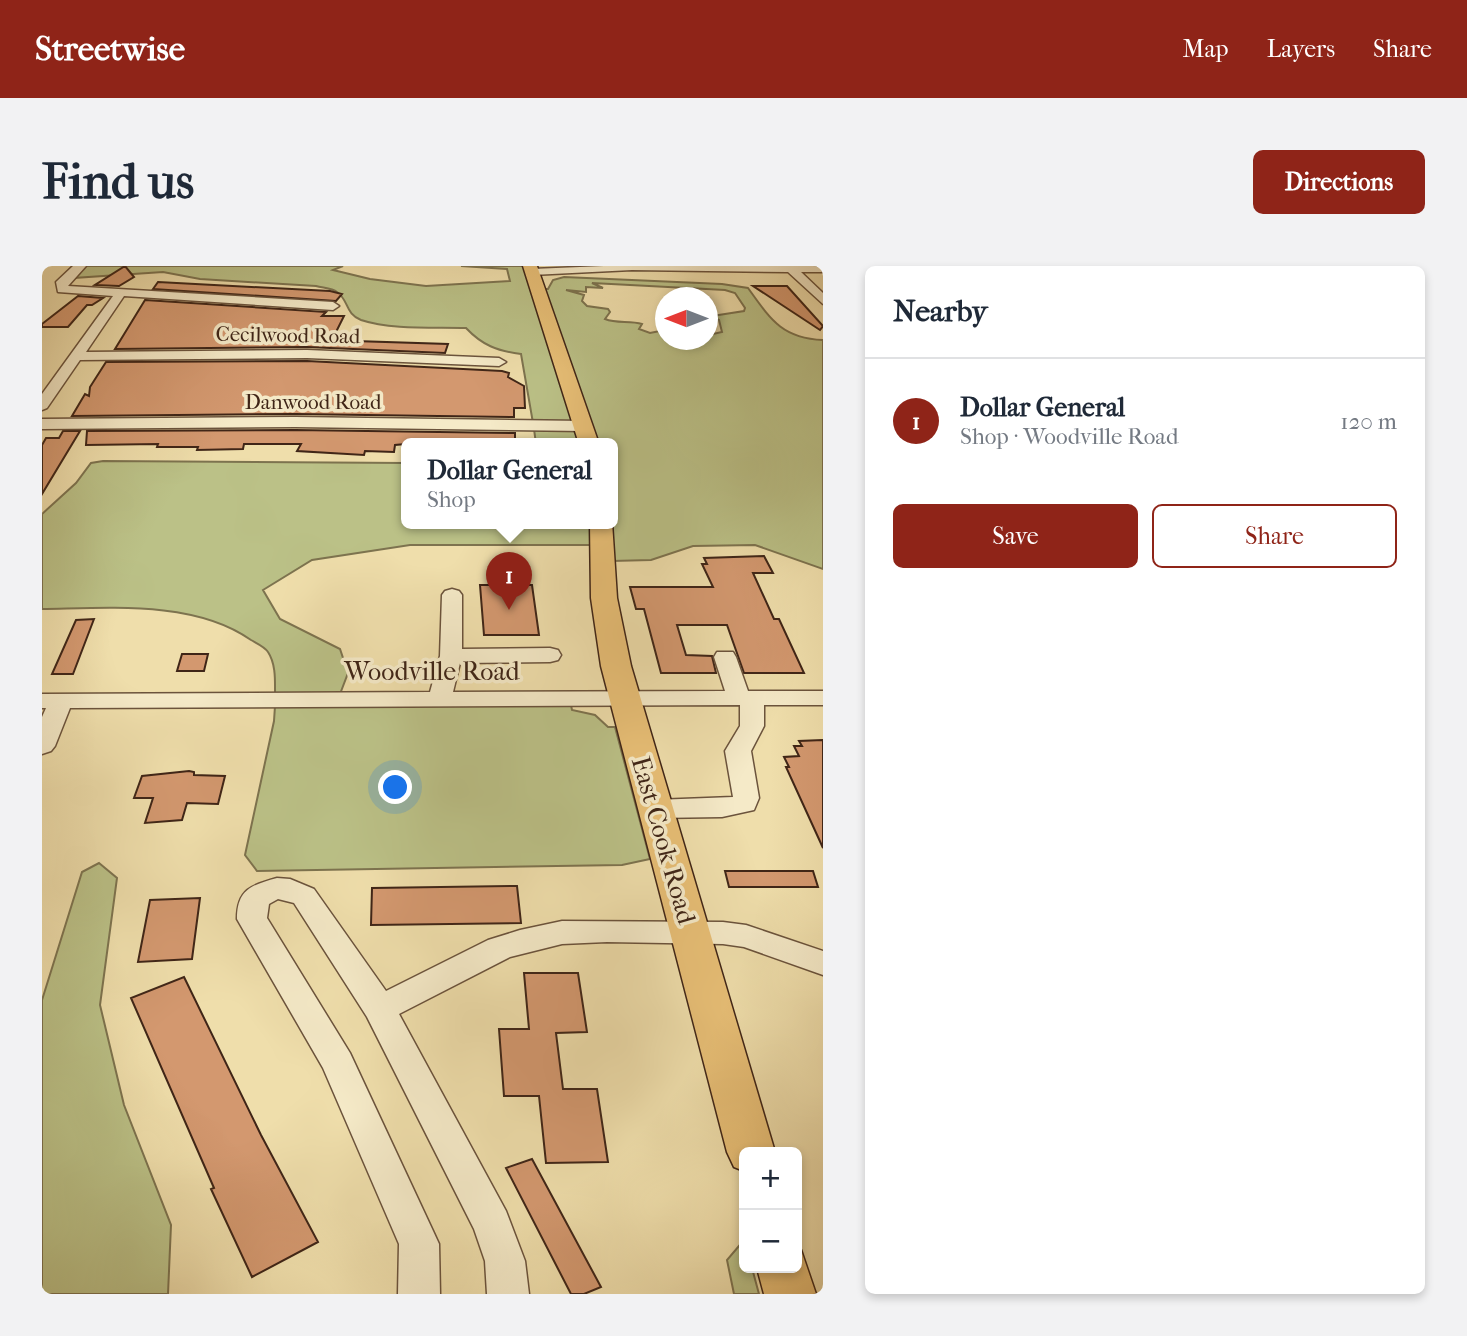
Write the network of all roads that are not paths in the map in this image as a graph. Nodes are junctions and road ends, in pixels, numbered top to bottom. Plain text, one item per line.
1 (80, 266) edge
2 (531, 269) edge
3 (791, 269) junction
4 (823, 269) edge
5 (120, 294) junction
6 (823, 300) edge
7 (333, 306) dead end
8 (77, 356) junction
9 (499, 362) dead end
10 (42, 405) edge
11 (42, 424) edge
12 (586, 435) edge
13 (602, 529) edge
14 (452, 595) dead end
15 (550, 655) dead end
16 (451, 656) junction
17 (724, 657) dead end
18 (744, 698) junction
19 (823, 698) edge
20 (443, 699) junction
21 (624, 699) junction
22 (52, 701) edge
23 (42, 746) edge
24 (655, 809) junction
25 (690, 933) junction
26 (823, 963) edge
27 (380, 1009) junction
28 (750, 1147) edge
29 (784, 1273) edge
30 (419, 1294) edge
31 (509, 1294) edge
32 (790, 1294) edge

1 - 5 street
2 - 3 street
2 - 12 main road
3 - 4 street
3 - 6 street
5 - 7 street
5 - 8 street
8 - 9 street, Cecilwood Road
8 - 10 street
11 - 12 street, Danwood Road
13 - 21 main road, East Cook Road
14 - 16 street
15 - 16 street
16 - 20 street
17 - 18 street
18 - 19 street, Woodville Road
18 - 21 street, Woodville Road
18 - 24 street
20 - 21 street, Woodville Road
20 - 22 street, Woodville Road
21 - 24 main road, East Cook Road
22 - 23 street
24 - 25 main road, East Cook Road
25 - 26 street
25 - 27 street
25 - 28 main road, East Cook Road
27 - 30 street
27 - 31 street
29 - 32 main road

